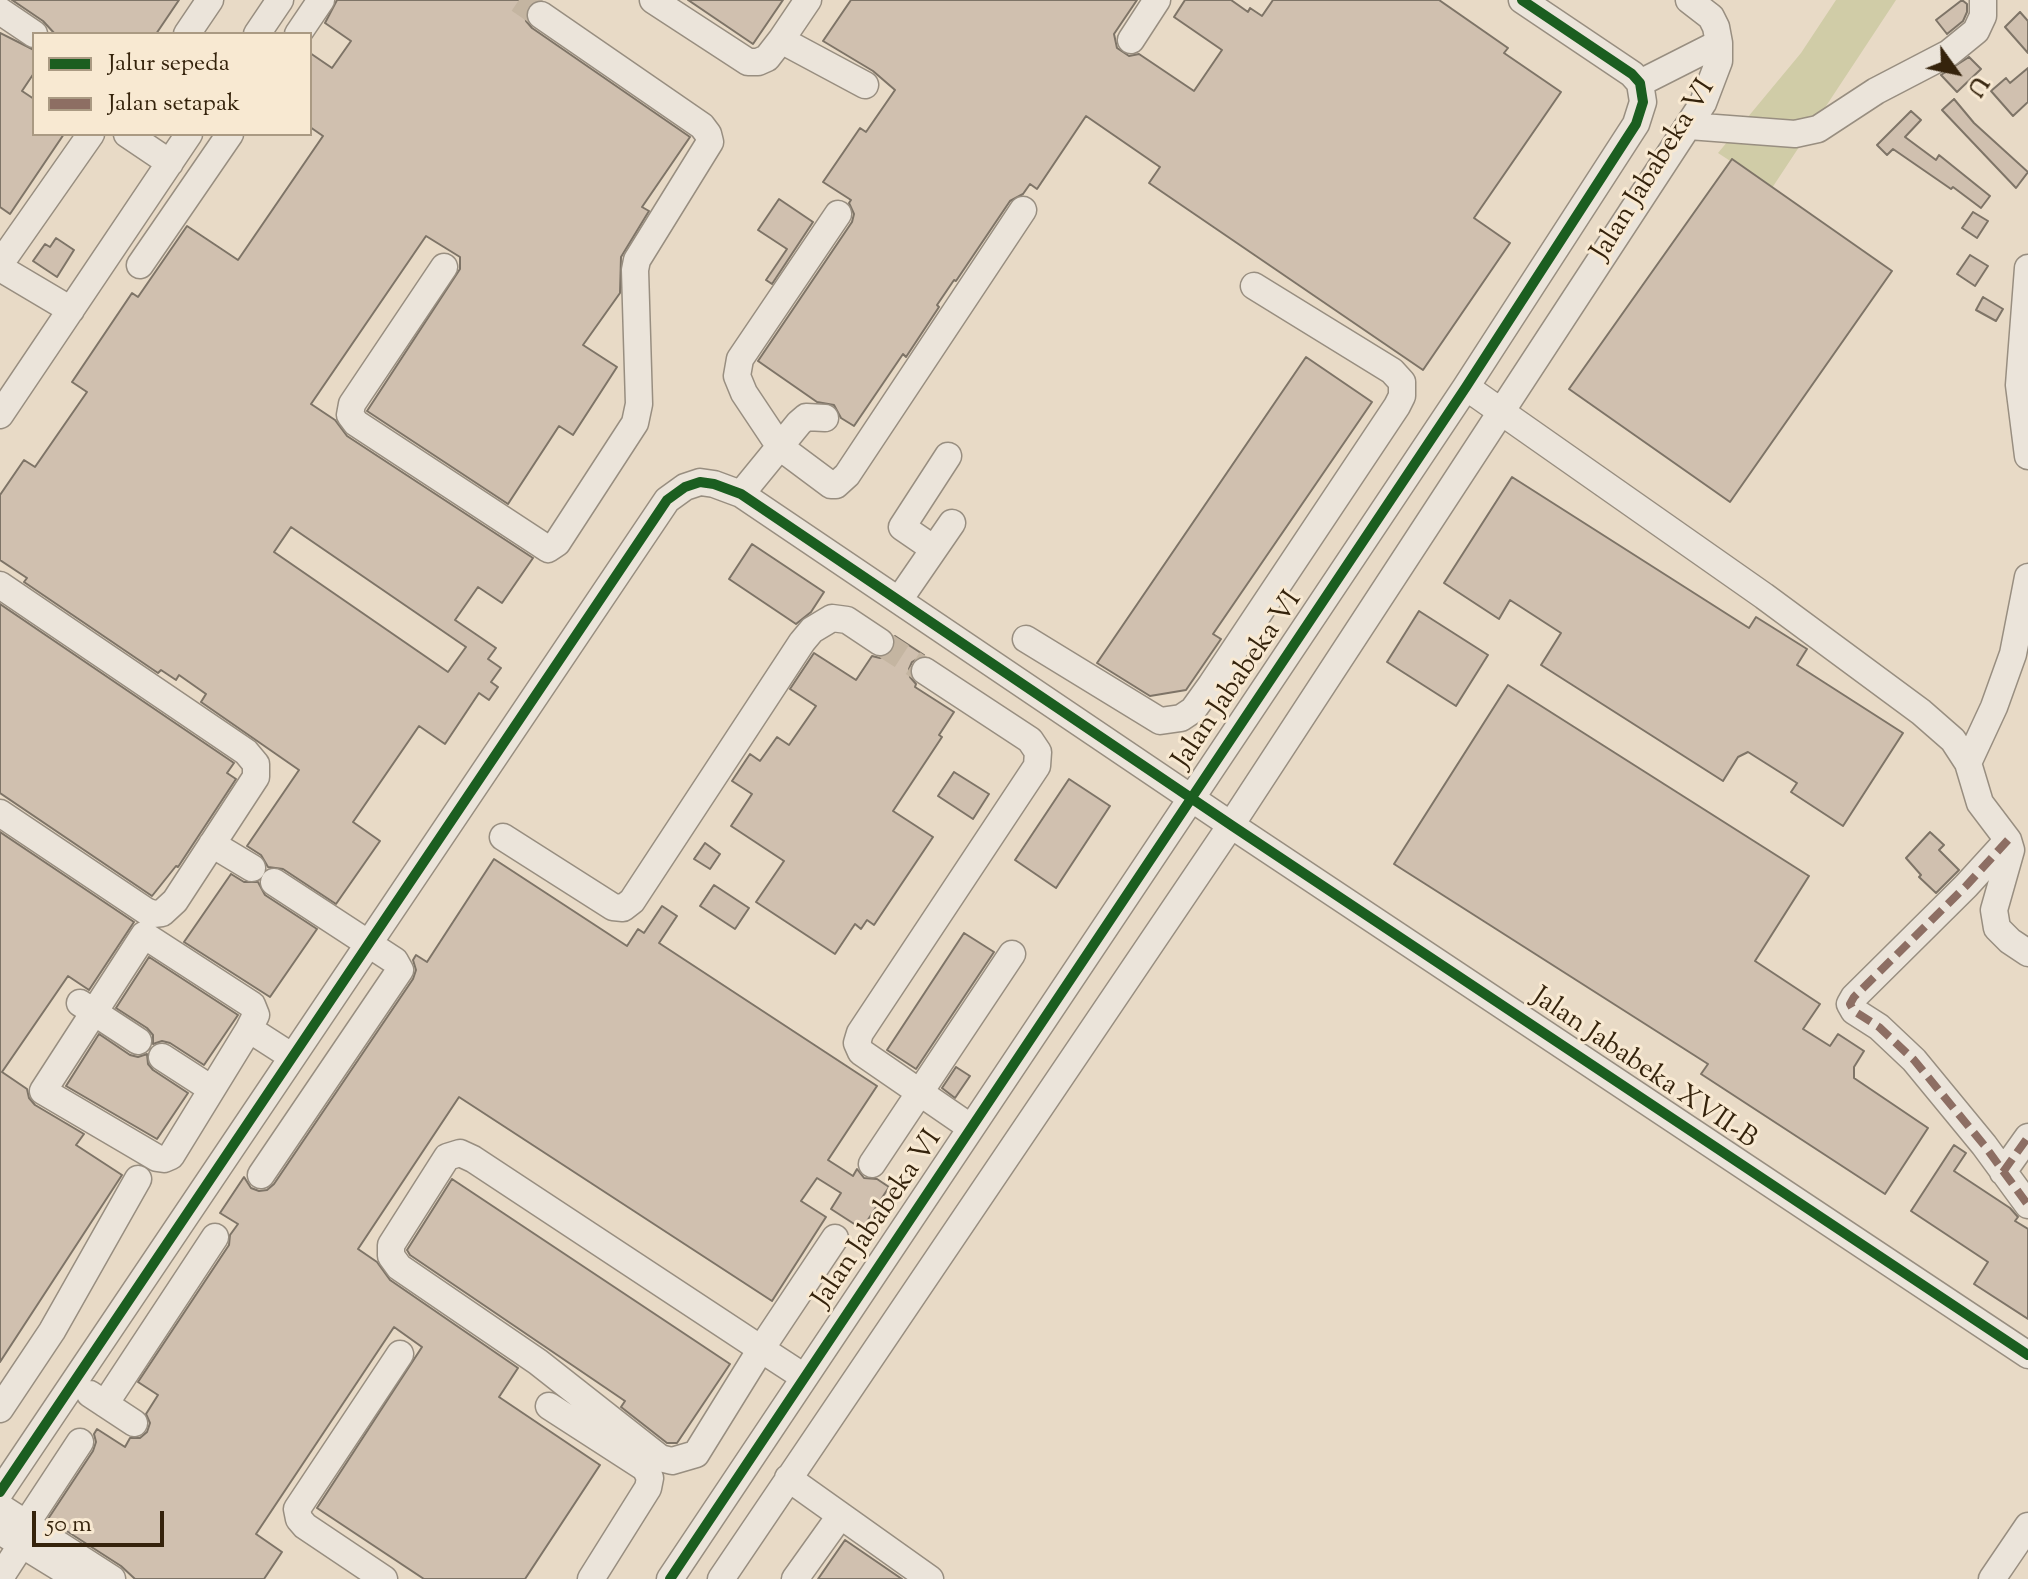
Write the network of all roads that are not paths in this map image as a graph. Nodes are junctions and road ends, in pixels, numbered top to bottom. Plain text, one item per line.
1 (210, 0) edge
2 (280, 0) edge
3 (321, 0) edge
4 (653, 0) edge
5 (808, 0) edge
6 (1157, 0) edge
7 (1522, 0) edge
8 (1689, 0) edge
9 (1983, 0) edge
10 (0, 11) edge
11 (541, 15) tunnel mouth
12 (188, 32) edge
13 (258, 32) edge
14 (299, 32) edge
15 (32, 33) edge
16 (781, 40) junction
17 (1131, 40) dead end
18 (1719, 43) junction
19 (1640, 83) junction
20 (865, 85) dead end
21 (1689, 126) junction
22 (90, 136) edge
23 (130, 136) edge
24 (188, 136) edge
25 (229, 136) edge
26 (170, 163) junction
27 (1023, 210) dead end
28 (838, 214) dead end
29 (140, 265) dead end
30 (0, 266) edge
31 (444, 267) dead end
32 (2028, 268) edge
33 (1254, 286) dead end
34 (71, 310) junction
35 (1466, 387) junction
36 (1397, 406) junction
37 (1501, 410) junction
38 (0, 415) edge
39 (825, 418) dead end
40 (1435, 432) junction
41 (780, 447) junction
42 (948, 456) dead end
43 (2028, 456) edge
44 (741, 494) junction
45 (952, 523) dead end
46 (934, 549) junction
47 (2028, 577) edge
48 (0, 585) edge
49 (899, 600) junction
50 (1026, 639) dead end
51 (880, 642) tunnel mouth
52 (925, 671) tunnel mouth
53 (1211, 685) junction
54 (1249, 710) junction
55 (1968, 763) junction
56 (1191, 797) junction
57 (0, 813) edge
58 (1231, 825) junction
59 (503, 837) dead end
60 (2008, 840) junction
61 (212, 844) junction
62 (368, 943) junction
63 (2028, 953) edge
64 (1012, 954) dead end
65 (86, 1007) junction
66 (249, 1029) junction
67 (138, 1041) dead end
68 (291, 1056) junction
69 (162, 1057) dead end
70 (210, 1088) junction
71 (920, 1094) junction
72 (258, 1107) junction
73 (970, 1127) junction
74 (293, 1130) junction
75 (2028, 1137) edge
76 (872, 1164) dead end
77 (2003, 1172) junction
78 (261, 1175) dead end
79 (138, 1179) dead end
80 (2028, 1205) edge
81 (215, 1237) dead end
82 (835, 1238) dead end
83 (52, 1331) junction
84 (761, 1349) junction
85 (400, 1354) dead end
86 (92, 1355) junction
87 (2028, 1355) edge
88 (804, 1377) junction
89 (73, 1384) junction
90 (105, 1404) junction
91 (549, 1406) dead end
92 (0, 1409) edge
93 (134, 1423) dead end
94 (80, 1442) dead end
95 (788, 1478) junction
96 (0, 1492) edge
97 (0, 1507) edge
98 (840, 1516) junction
99 (2028, 1526) edge
100 (16, 1533) edge
101 (0, 1578) edge
102 (78, 1579) edge
103 (112, 1579) edge
104 (384, 1579) edge
105 (591, 1579) edge
106 (670, 1579) edge
107 (721, 1579) edge
108 (795, 1579) edge
109 (930, 1579) edge
110 (1992, 1579) edge

1 - 12 street
2 - 13 street
3 - 14 street
4 - 16 street
5 - 16 street
6 - 17 street
7 - 19 street
8 - 18 street, Jalan Jababeka VI
9 - 21 street
10 - 15 street
11 - 31 street
16 - 20 street
18 - 19 street
18 - 21 street, Jalan Jababeka VI
19 - 35 street, Jalan Jababeka VI
21 - 37 street, Jalan Jababeka VI
22 - 30 street
23 - 26 street
24 - 26 street
25 - 29 street
26 - 34 street
27 - 41 street
28 - 41 street
30 - 34 street
32 - 43 street
33 - 36 street
34 - 38 street
35 - 37 street
35 - 40 street, Jalan Jababeka VI
36 - 40 street
36 - 53 street
37 - 55 street
37 - 58 street, Jalan Jababeka VI
39 - 41 street
40 - 54 street, Jalan Jababeka VI
41 - 44 street
42 - 46 street
44 - 49 street, Jalan Jababeka XVII-B
44 - 62 street, Jalan Jababeka XVII-B
45 - 46 street
46 - 49 street
47 - 55 street
48 - 61 street
49 - 56 street, Jalan Jababeka XVII-B
50 - 53 street
51 - 59 street
52 - 71 street
53 - 54 street
54 - 56 street, Jalan Jababeka VI
55 - 60 street
56 - 58 street, Jalan Jababeka XVII-B
56 - 73 street, Jalan Jababeka VI
57 - 61 street
58 - 87 street, Jalan Jababeka XVII-B
58 - 95 street, Jalan Jababeka VI
60 - 63 street
60 - 77 street
61 - 62 street
62 - 68 street, Jalan Jababeka XVII-B
62 - 74 street
64 - 71 street
65 - 66 street
65 - 67 street
65 - 70 street
66 - 68 street
66 - 70 street
68 - 72 street, Jalan Jababeka XVII-B
69 - 70 street
71 - 73 street
71 - 76 street
72 - 74 street
72 - 86 street, Jalan Jababeka XVII-B
73 - 88 street, Jalan Jababeka VI
74 - 78 street
75 - 77 street
77 - 80 street
79 - 83 street
81 - 90 street
82 - 84 street
83 - 86 street
83 - 92 street
84 - 84 street
84 - 88 street
85 - 104 street
86 - 89 street, Jalan Jababeka XVII-B
88 - 106 street, Jalan Jababeka VI
89 - 90 street
89 - 96 street, Jalan Jababeka XVII-B
90 - 93 street
91 - 105 street
94 - 100 street
95 - 98 street
95 - 107 street, Jalan Jababeka VI
97 - 100 street
98 - 108 street
98 - 109 street
99 - 110 street
100 - 101 street
100 - 102 street
100 - 103 street

